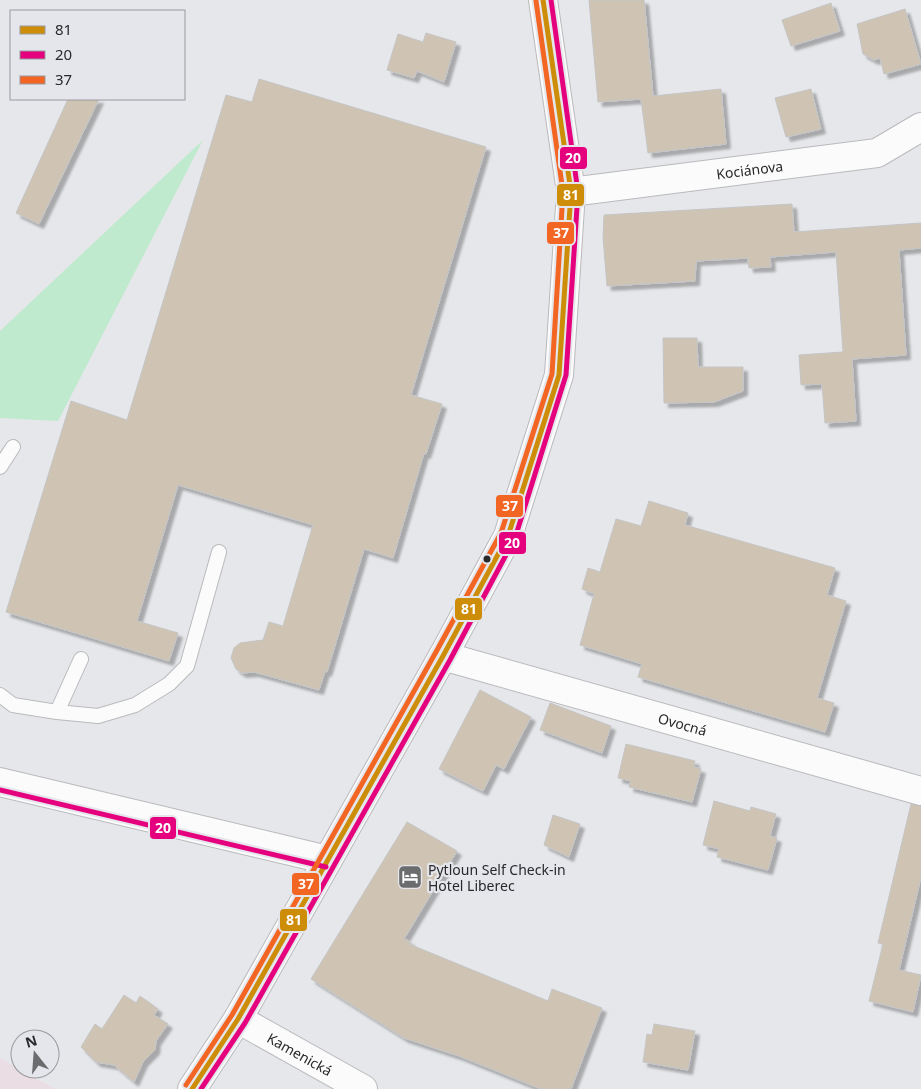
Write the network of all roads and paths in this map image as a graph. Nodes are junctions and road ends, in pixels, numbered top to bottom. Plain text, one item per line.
1 (544, 0) edge
2 (921, 127) edge
3 (571, 192) junction
4 (13, 447) dead end
5 (0, 467) edge
6 (219, 552) dead end
7 (443, 656) junction
8 (81, 659) dead end
9 (0, 695) edge
10 (57, 712) junction
11 (0, 782) edge
12 (921, 791) edge
13 (328, 860) junction
14 (238, 1019) junction
15 (192, 1089) edge
16 (363, 1089) edge

1 - 3 street
2 - 3 street, Kociánova
3 - 7 street
4 - 5 lane
6 - 10 lane
7 - 12 street, Ovocná
7 - 13 street
8 - 10 lane
9 - 10 lane
11 - 13 street
13 - 14 street
14 - 15 street
14 - 16 street, Kamenická

